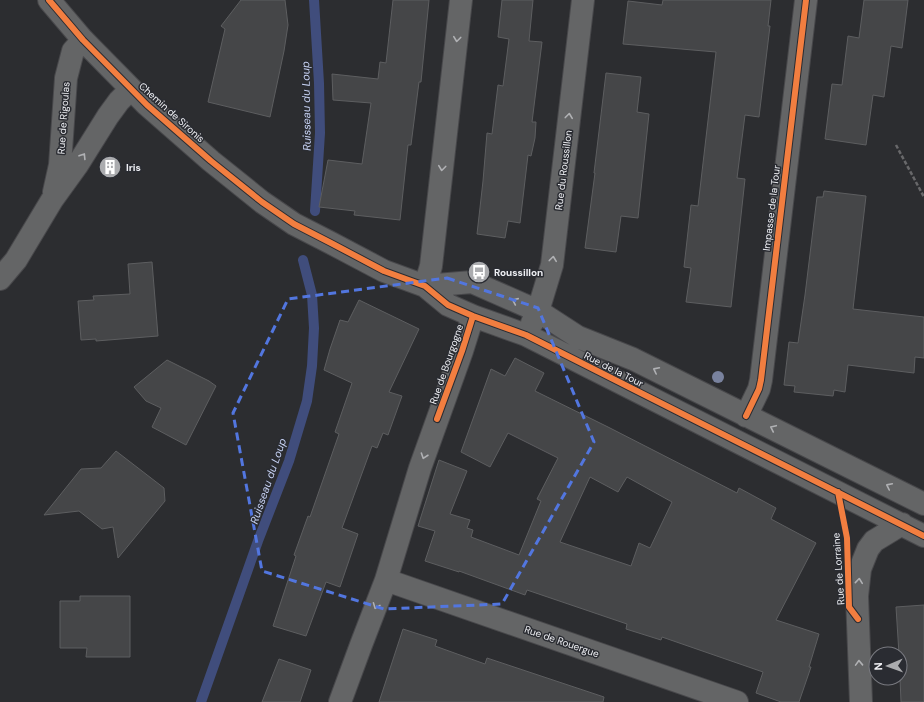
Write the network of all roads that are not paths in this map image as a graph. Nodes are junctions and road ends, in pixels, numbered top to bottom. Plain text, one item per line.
1 (49, 0) edge
2 (461, 0) edge
3 (582, 0) edge
4 (806, 0) edge
5 (82, 40) junction
6 (131, 89) junction
7 (52, 200) junction
8 (294, 224) joint
9 (0, 279) edge
10 (424, 286) junction
11 (538, 311) junction
12 (473, 316) junction
13 (526, 335) junction
14 (746, 416) junction
15 (924, 504) edge
16 (902, 524) junction
17 (924, 536) edge
18 (386, 580) junction
19 (340, 702) edge
20 (737, 702) edge
21 (861, 702) edge

1 - 5 street, Chemin de Sironis
2 -> 10 street
11 -> 3 street, Rue du Roussillon
4 - 14 street, Impasse de la Tour
5 - 6 street, Chemin de Sironis
5 - 7 street, Rue de Rigoulas
7 -> 6 street, Rue de Rigoulas
6 - 8 street, Chemin de Sironis
7 - 9 street, Rue de Rigoulas
8 - 10 street, Rue de la Tour
11 -> 10 street, Rue de la Tour
10 - 12 street, Rue de la Tour
11 - 13 street, Rue du Roussillon
14 -> 11 street, Rue de la Tour
12 - 13 street, Rue de la Tour
12 -> 18 street, Rue de Bourgogne
13 - 16 street, Rue de la Tour
15 -> 14 street, Rue de la Tour
16 - 17 street, Rue de la Tour
21 -> 16 street, Rue de Lorraine
18 -> 19 street, Rue de Bourgogne
18 - 20 street, Rue de Rouergue

